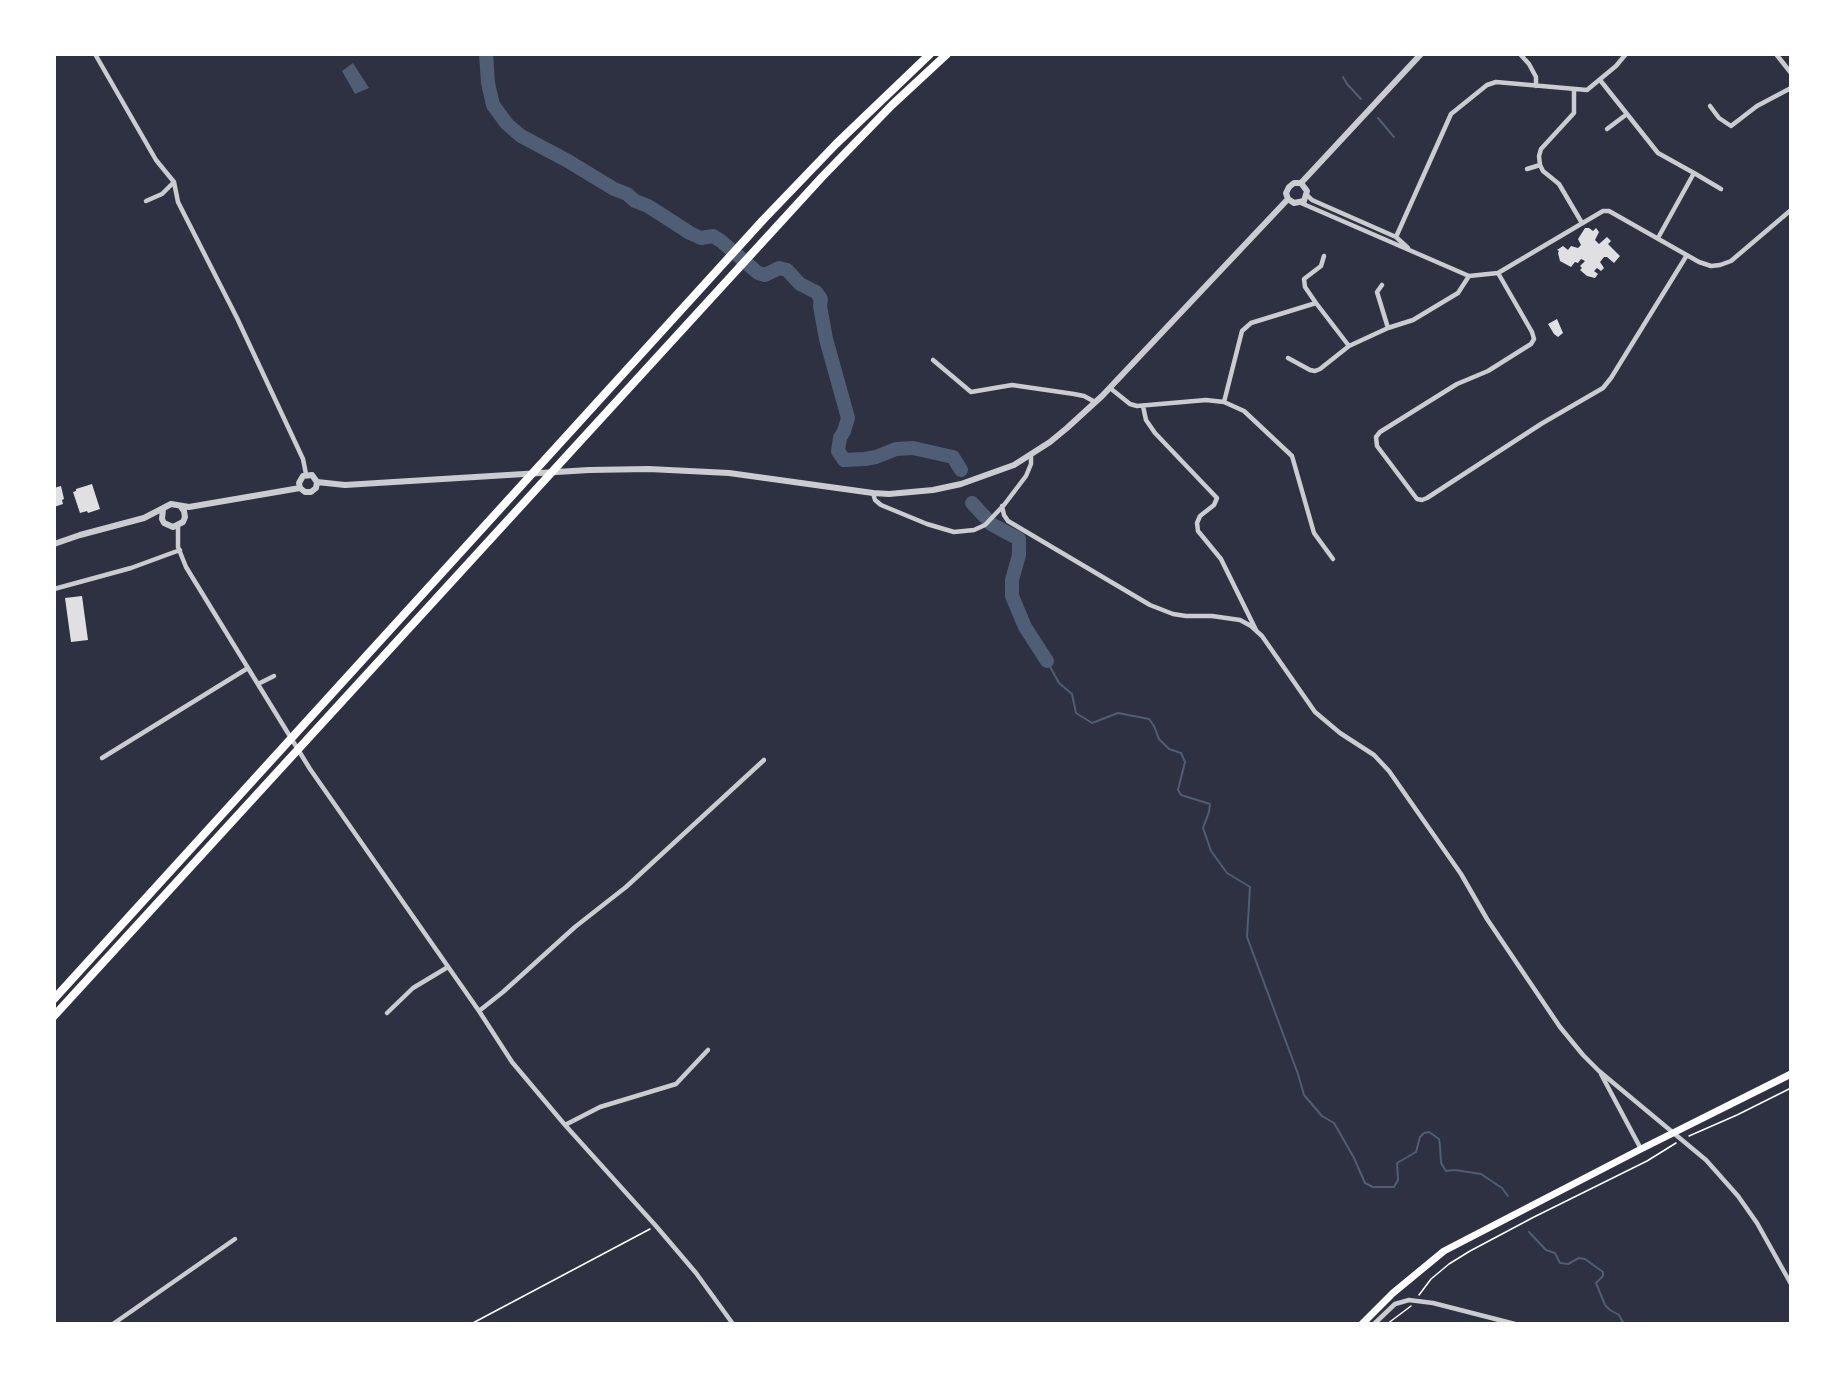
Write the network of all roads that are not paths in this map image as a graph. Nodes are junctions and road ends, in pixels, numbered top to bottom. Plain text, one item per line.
1 (95, 54) edge
2 (930, 54) edge
3 (947, 54) edge
4 (1421, 54) edge
5 (1520, 54) edge
6 (1626, 54) edge
7 (1776, 54) edge
8 (1791, 74) edge
9 (1600, 80) junction
10 (1536, 86) junction
11 (1791, 88) edge
12 (1574, 89) junction
13 (1710, 106) dead end
14 (1626, 114) junction
15 (1607, 129) dead end
16 (1540, 165) junction
17 (1527, 169) dead end
18 (1694, 173) junction
19 (174, 182) junction
20 (1301, 183) junction
21 (1721, 189) dead end
22 (1307, 195) junction
23 (1288, 199) junction
24 (146, 201) dead end
25 (1301, 203) junction
26 (1791, 210) edge
27 (1582, 223) junction
28 (1396, 237) junction
29 (1658, 238) junction
30 (1412, 252) junction
31 (1687, 255) junction
32 (1324, 256) dead end
33 (1498, 273) junction
34 (1469, 276) junction
35 (1382, 285) dead end
36 (1316, 303) junction
37 (1388, 328) junction
38 (1349, 346) junction
39 (1288, 357) dead end
40 (933, 360) dead end
41 (1110, 388) junction
42 (1095, 402) junction
43 (1224, 402) junction
44 (1143, 406) junction
45 (1031, 455) junction
46 (306, 474) junction
47 (317, 482) junction
48 (300, 488) junction
49 (873, 493) junction
50 (1002, 506) junction
51 (181, 507) junction
52 (163, 509) junction
53 (144, 518) junction
54 (162, 519) junction
55 (178, 526) junction
56 (54, 544) edge
57 (180, 550) junction
58 (1333, 560) dead end
59 (54, 589) edge
60 (1257, 631) junction
61 (248, 668) junction
62 (274, 676) dead end
63 (258, 684) junction
64 (102, 758) dead end
65 (764, 760) dead end
66 (448, 967) junction
67 (54, 999) edge
68 (479, 1011) junction
69 (387, 1013) dead end
70 (54, 1016) edge
71 (708, 1050) dead end
72 (1599, 1071) junction
73 (1791, 1074) edge
74 (565, 1125) junction
75 (1641, 1149) junction
76 (236, 1239) dead end
77 (1791, 1284) edge
78 (113, 1324) edge
79 (733, 1324) edge
80 (1362, 1324) edge
81 (1374, 1324) edge
82 (1515, 1324) edge

1 - 19 street
2 - 67 highway
3 - 70 highway
4 - 20 street
5 - 10 street
6 - 9 street
7 - 8 street
9 - 12 street
9 - 14 street
10 - 12 street
10 - 28 street
11 - 13 street
12 - 16 street
14 - 15 street
14 - 18 street
16 - 17 street
16 - 27 street
18 - 21 street
18 - 29 street
19 - 24 street
19 - 46 street
20 - 22 street
20 - 23 street
22 - 25 street
22 - 28 street
23 - 25 street
23 - 41 street
25 - 30 street
26 - 31 street
27 - 29 street
27 - 33 street
28 - 30 street
29 - 31 street
30 - 34 street
31 - 33 street
32 - 36 street
33 - 34 street
34 - 37 street
35 - 37 street
36 - 38 street
36 - 43 street
37 - 38 street
38 - 39 street
40 - 42 street
41 - 42 street
41 - 44 street
42 - 45 street
43 - 44 street
43 - 58 street
44 - 60 street
45 - 49 street
45 - 50 street
46 - 47 street
46 - 48 street
47 - 48 street
47 - 49 street
48 - 51 street
49 - 50 street
50 - 60 street
51 - 52 street
51 - 55 street
52 - 53 street
52 - 54 street
53 - 54 street
53 - 56 street
54 - 55 street
55 - 57 street
57 - 59 street
57 - 61 street
60 - 72 street
61 - 63 street
61 - 64 street
62 - 63 street
63 - 66 street
65 - 68 street
66 - 68 street
66 - 69 street
68 - 74 street
71 - 74 street
72 - 75 street
72 - 77 street
73 - 75 main road
74 - 79 street
75 - 80 main road
76 - 78 street
81 - 82 street

